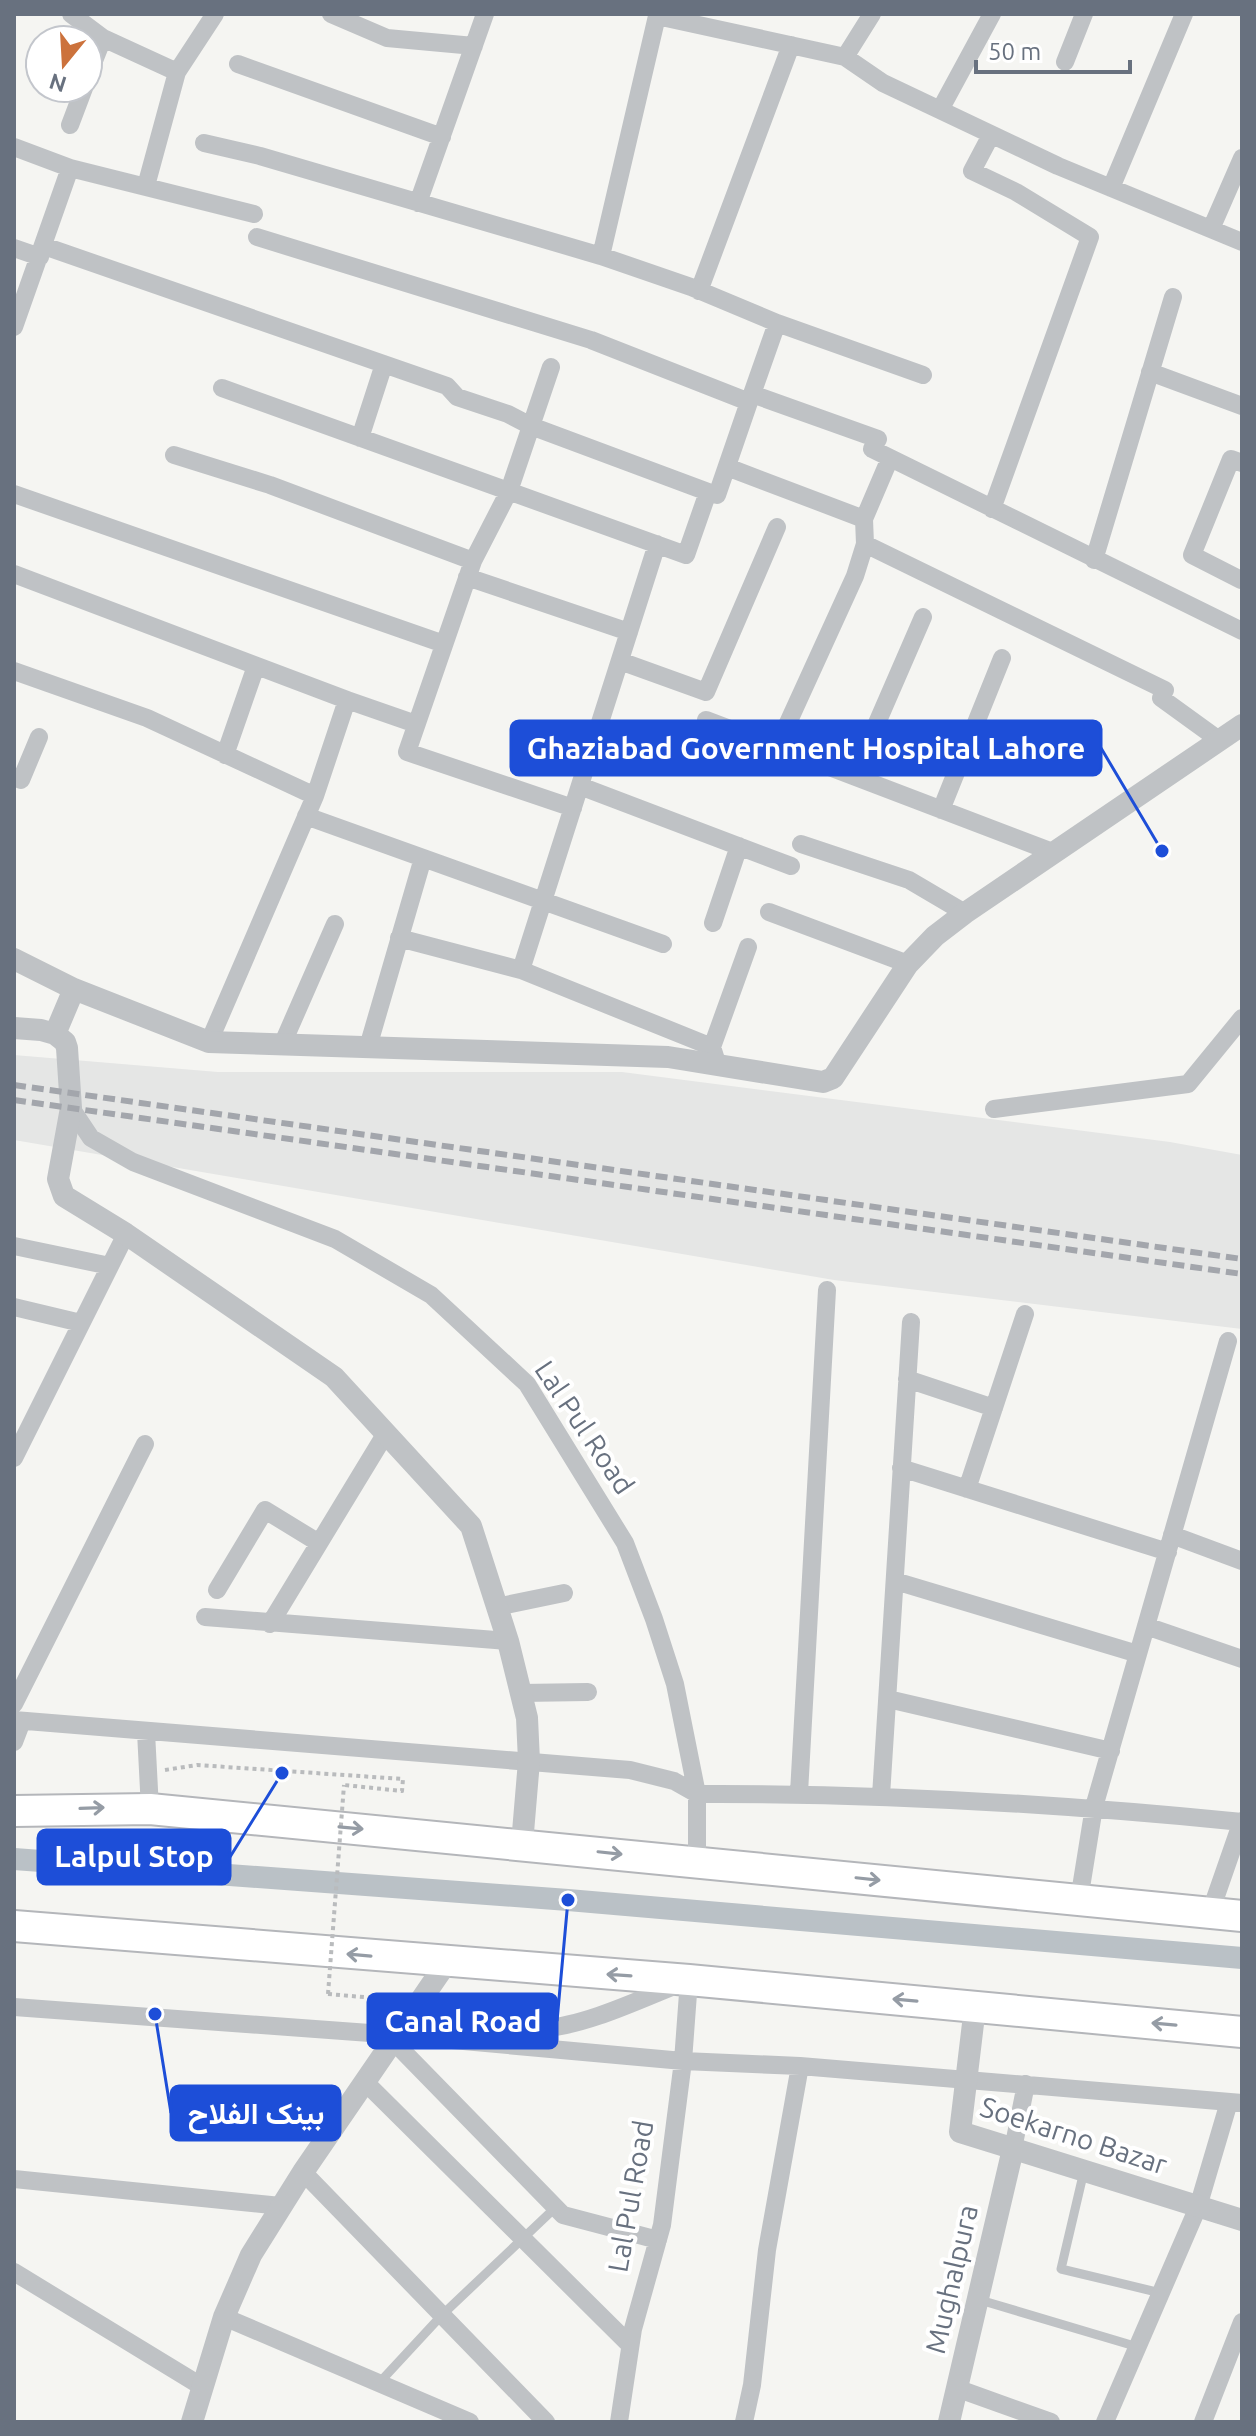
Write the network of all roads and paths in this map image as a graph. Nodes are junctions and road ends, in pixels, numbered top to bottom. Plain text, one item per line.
1 (215, 14) edge
2 (331, 14) edge
3 (485, 14) edge
4 (872, 14) edge
5 (992, 14) edge
6 (1084, 14) edge
7 (1184, 14) edge
8 (652, 15) edge
9 (104, 38) edge
10 (791, 45) junction
11 (474, 46) junction
12 (845, 57) junction
13 (1065, 62) dead end
14 (238, 64) dead end
15 (177, 72) junction
16 (78, 104) edge
17 (940, 110) junction
18 (70, 125) dead end
19 (991, 135) junction
20 (442, 137) junction
21 (204, 143) dead end
22 (14, 147) edge
23 (1242, 158) edge
24 (70, 168) junction
25 (146, 186) junction
26 (1111, 188) junction
27 (418, 203) junction
28 (254, 214) dead end
29 (1211, 229) junction
30 (257, 237) dead end
31 (1242, 242) edge
32 (14, 248) edge
33 (42, 252) junction
34 (601, 256) junction
35 (699, 291) junction
36 (1173, 297) dead end
37 (777, 323) junction
38 (14, 327) edge
39 (384, 364) junction
40 (551, 367) dead end
41 (1150, 372) junction
42 (923, 375) dead end
43 (222, 388) dead end
44 (751, 398) junction
45 (1242, 406) edge
46 (531, 426) junction
47 (360, 438) junction
48 (174, 455) dead end
49 (890, 458) junction
50 (1242, 463) edge
51 (727, 467) junction
52 (509, 491) junction
53 (708, 492) junction
54 (14, 494) edge
55 (992, 509) junction
56 (864, 519) junction
57 (777, 527) dead end
58 (657, 544) junction
59 (865, 544) junction
60 (1094, 560) junction
61 (470, 569) junction
62 (14, 574) edge
63 (1241, 580) edge
64 (923, 617) dead end
65 (1242, 631) edge
66 (629, 632) junction
67 (444, 644) junction
68 (1002, 658) dead end
69 (620, 661) junction
70 (256, 666) junction
71 (14, 671) edge
72 (347, 700) junction
73 (706, 720) dead end
74 (416, 724) junction
75 (1242, 725) edge
76 (39, 737) dead end
77 (1219, 740) junction
78 (780, 748) junction
79 (225, 755) junction
80 (854, 776) junction
81 (14, 777) edge
82 (580, 786) junction
83 (315, 796) junction
84 (573, 808) junction
85 (941, 810) junction
86 (306, 816) junction
87 (801, 844) dead end
88 (739, 846) junction
89 (1055, 853) junction
90 (423, 858) junction
91 (791, 866) dead end
92 (543, 902) junction
93 (769, 912) dead end
94 (965, 913) junction
95 (713, 923) dead end
96 (335, 924) dead end
97 (399, 938) junction
98 (663, 944) dead end
99 (748, 947) dead end
100 (14, 959) edge
101 (908, 964) junction
102 (521, 970) junction
103 (74, 989) junction
104 (1242, 1018) edge
105 (14, 1028) edge
106 (55, 1034) junction
107 (209, 1042) junction
108 (282, 1045) junction
109 (368, 1047) junction
110 (714, 1055) junction
111 (71, 1108) junction
112 (994, 1109) dead end
113 (126, 1234) junction
114 (14, 1246) edge
115 (110, 1266) junction
116 (827, 1290) dead end
117 (14, 1307) edge
118 (1025, 1314) dead end
119 (911, 1322) dead end
120 (81, 1323) junction
121 (1228, 1341) dead end
122 (907, 1379) junction
123 (994, 1408) junction
124 (386, 1433) junction
125 (145, 1444) dead end
126 (14, 1458) edge
127 (901, 1468) junction
128 (967, 1489) junction
129 (319, 1543) junction
130 (1170, 1544) junction
131 (1242, 1561) edge
132 (895, 1581) junction
133 (217, 1590) dead end
134 (564, 1593) dead end
135 (496, 1607) junction
136 (205, 1617) dead end
137 (270, 1624) junction
138 (1146, 1626) junction
139 (508, 1641) junction
140 (1138, 1654) junction
141 (1242, 1659) edge
142 (588, 1692) dead end
143 (521, 1693) junction
144 (888, 1699) junction
145 (17, 1715) edge
146 (146, 1732) junction
147 (14, 1742) edge
148 (1111, 1751) junction
149 (529, 1761) junction
150 (149, 1772) junction
151 (799, 1793) junction
152 (697, 1794) junction
153 (881, 1796) junction
154 (1094, 1807) junction
155 (150, 1809) junction
156 (14, 1811) edge
157 (1242, 1821) edge
158 (522, 1844) junction
159 (697, 1863) junction
160 (1079, 1900) junction
161 (1210, 1913) junction
162 (1242, 1916) edge
163 (14, 1926) edge
164 (447, 1962) junction
165 (689, 1980) junction
166 (14, 2007) edge
167 (975, 2007) junction
168 (416, 2008) junction
169 (365, 2012) dead end
170 (1242, 2032) edge
171 (395, 2038) junction
172 (683, 2061) junction
173 (800, 2066) junction
174 (968, 2080) junction
175 (364, 2081) junction
176 (1026, 2084) junction
177 (1236, 2103) edge
178 (1013, 2149) junction
179 (1084, 2171) junction
180 (303, 2172) junction
181 (14, 2179) edge
182 (281, 2206) junction
183 (556, 2207) junction
184 (1198, 2207) junction
185 (1242, 2220) edge
186 (523, 2238) junction
187 (658, 2240) junction
188 (14, 2272) edge
189 (1161, 2293) junction
190 (977, 2299) junction
191 (442, 2315) junction
192 (224, 2317) junction
193 (1242, 2322) edge
194 (630, 2345) junction
195 (1138, 2347) junction
196 (379, 2383) junction
197 (201, 2386) junction
198 (956, 2388) junction
199 (426, 2403) junction
200 (192, 2422) edge
201 (420, 2422) edge
202 (470, 2422) edge
203 (546, 2422) edge
204 (619, 2422) edge
205 (744, 2422) edge
206 (949, 2422) edge
207 (1051, 2422) edge
208 (1105, 2422) edge
209 (1203, 2422) edge

1 - 15 street
2 - 11 street
3 - 11 street
4 - 12 street
5 - 17 street
6 - 13 street
7 - 26 street
8 - 10 street
8 - 34 street
9 - 15 street
10 - 12 street
10 - 35 street
11 - 20 street
12 - 17 street
14 - 20 street
15 - 25 street
16 - 18 street
17 - 19 street
19 - 26 street
19 - 55 street
20 - 27 street
21 - 27 street
22 - 24 street
23 - 29 street
24 - 25 street
24 - 33 street
25 - 28 street
26 - 29 street
27 - 34 street
29 - 31 street
30 - 44 street
32 - 33 street
33 - 38 street
33 - 39 street
34 - 35 street
35 - 37 street
36 - 41 street
37 - 42 street
37 - 44 street
39 - 46 street
39 - 47 street
40 - 46 street
41 - 45 street
41 - 60 street
43 - 47 street
44 - 49 street
44 - 51 street
46 - 52 street
46 - 53 street
47 - 52 street
48 - 61 street
49 - 55 street
49 - 56 street
50 - 63 street
51 - 53 street
51 - 56 street
52 - 58 street
52 - 61 street
53 - 58 street
54 - 67 street
55 - 60 street
56 - 59 street
57 - 69 street
58 - 66 street
59 - 77 street
59 - 78 street
60 - 65 street
61 - 66 street
61 - 67 street
62 - 70 street
64 - 80 street
66 - 69 street
67 - 74 street
68 - 85 street
69 - 82 street
70 - 72 street
70 - 79 street
71 - 79 street
72 - 74 street
72 - 83 street
73 - 78 street
74 - 84 street
75 - 77 street
76 - 81 street
77 - 89 street
78 - 80 street
79 - 83 street
80 - 85 street
82 - 84 street
82 - 88 street
83 - 86 street
84 - 92 street
85 - 89 street
86 - 90 street
86 - 107 street
87 - 94 street
88 - 91 street
88 - 95 street
89 - 94 street
90 - 92 street
90 - 97 street
92 - 98 street
92 - 102 street
93 - 101 street
94 - 101 street
96 - 108 street
97 - 102 street
97 - 109 street
99 - 110 street
100 - 103 street
101 - 110 street
102 - 110 street
103 - 106 street
103 - 107 street
104 - 112 street
105 - 106 street
106 - 111 street
107 - 108 street
108 - 109 street
109 - 110 street
111 - 113 street
111 - 152 street, Lal Pul Road
113 - 115 street
113 - 124 street
114 - 115 street
115 - 120 street
116 - 151 street
117 - 120 street
118 - 123 street
119 - 122 street
120 - 126 street
121 - 130 street
122 - 123 street
122 - 127 street
123 - 128 street
124 - 129 street
124 - 135 street
125 - 145 street
127 - 128 street
127 - 132 street
128 - 130 street
129 - 133 street
129 - 137 street
130 - 131 street
130 - 138 street
132 - 140 street
132 - 144 street
134 - 135 street
135 - 139 street
136 - 137 street
137 - 139 street
138 - 140 street
138 - 141 street
139 - 143 street
140 - 148 street
142 - 143 street
143 - 149 street
144 - 148 street
144 - 153 street
145 - 146 street
145 - 147 street
146 - 149 street
146 - 150 street
148 - 154 street
149 - 152 street
149 - 158 street
150 - 155 street
150 - 169 path, bridge
151 - 152 street
151 - 153 street
152 - 159 street, Lal Pul Road
153 - 154 street
154 - 157 street
154 - 160 street
156 -> 155 highway
155 -> 158 highway
157 - 161 street
158 -> 159 highway
159 -> 160 highway
160 - 161 highway
161 - 162 highway
164 -> 163 highway
165 -> 164 highway
164 - 168 street
167 -> 165 highway
165 - 168 street
165 - 172 street, Lal Pul Road
166 - 171 street
170 -> 167 highway
167 - 174 street, Soekarno Bazar
168 - 171 street
171 - 172 street
171 - 175 street
171 - 183 street
172 - 173 street
172 - 187 street, Lal Pul Road
173 - 174 street
173 - 205 street
174 - 176 street
174 - 178 street, Soekarno Bazar
175 - 180 street
175 - 186 street
176 - 177 street
176 - 178 street
177 - 184 street
178 - 179 street, Soekarno Bazar
178 - 190 street, Mughalpura
179 - 184 street, Soekarno Bazar
179 - 189 lane
180 - 182 street
180 - 191 street
181 - 182 street
182 - 192 street
183 - 186 lane
183 - 187 street
184 - 185 street, Soekarno Bazar
184 - 189 street
186 - 191 lane
186 - 194 street
187 - 194 street, Lal Pul Road
188 - 197 street
189 - 195 street
190 - 195 lane
190 - 198 street, Mughalpura
191 - 196 lane
191 - 203 street
192 - 196 street
192 - 197 street
193 - 209 street
194 - 204 street, Lal Pul Road
195 - 208 street
196 - 199 street
197 - 200 street
198 - 206 street, Mughalpura
198 - 207 street
199 - 201 street
199 - 202 street

